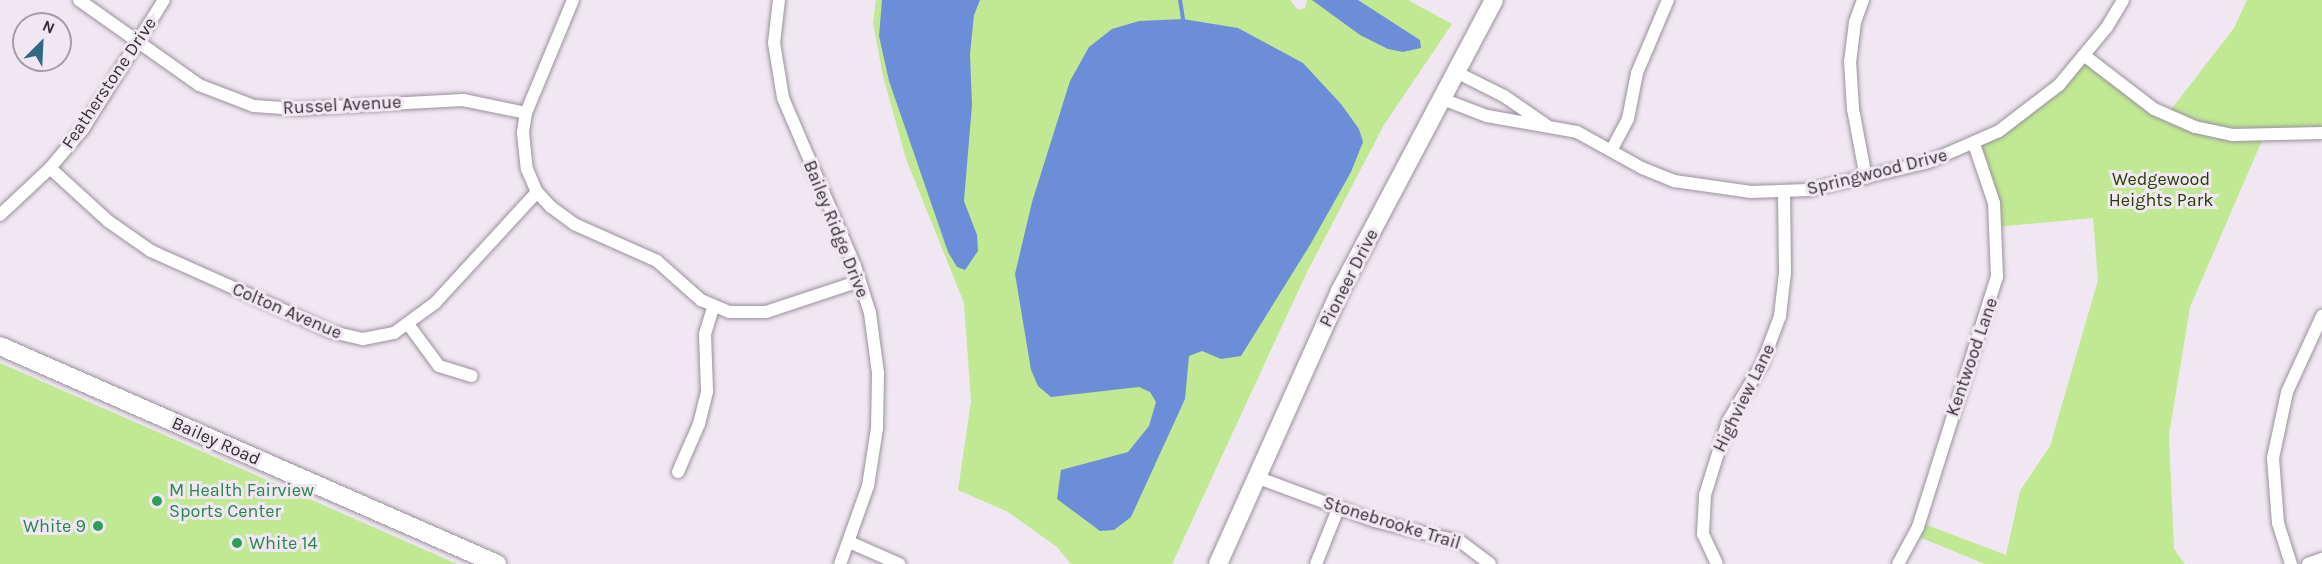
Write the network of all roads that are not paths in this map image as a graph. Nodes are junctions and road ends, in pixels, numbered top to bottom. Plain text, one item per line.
1 (79, 0) edge
2 (164, 0) edge
3 (573, 0) edge
4 (779, 0) edge
5 (1494, 0) edge
6 (1668, 0) edge
7 (1863, 0) edge
8 (2123, 0) edge
9 (138, 41) junction
10 (2085, 56) junction
11 (1458, 73) junction
12 (1445, 100) junction
13 (526, 113) junction
14 (1546, 125) junction
15 (2322, 133) edge
16 (1974, 144) junction
17 (1612, 149) junction
18 (50, 168) junction
19 (1866, 178) junction
20 (537, 192) junction
21 (1784, 192) junction
22 (0, 215) edge
23 (860, 281) junction
24 (713, 307) junction
25 (2322, 316) edge
26 (408, 324) junction
27 (0, 346) edge
28 (472, 376) dead end
29 (678, 472) dead end
30 (1256, 477) junction
31 (1338, 509) junction
32 (849, 542) junction
33 (2322, 559) edge
34 (497, 564) edge
35 (840, 564) edge
36 (899, 564) edge
37 (1218, 564) edge
38 (1316, 564) edge
39 (1490, 564) edge
40 (1718, 564) edge
41 (1898, 564) edge
42 (2291, 564) edge
43 (2308, 564) edge

1 - 9 street, Russel Avenue
2 - 9 street, Featherstone Drive
3 - 13 street
4 - 23 street, Bailey Ridge Drive
5 - 11 street, Pioneer Drive
6 - 17 street
7 - 19 street
8 - 10 street, Springwood Drive
9 - 13 street, Russel Avenue
9 - 18 street, Featherstone Drive
10 - 15 street
10 - 16 street, Springwood Drive
11 - 12 street, Pioneer Drive
11 - 14 street, Springwood Drive
12 - 14 street, Springwood Drive
12 - 30 street, Pioneer Drive
13 - 20 street
14 - 17 street, Springwood Drive
16 - 19 street, Springwood Drive
16 - 41 street, Kentwood Lane
17 - 21 street, Springwood Drive
18 - 22 street, Featherstone Drive
18 - 26 street, Colton Avenue
19 - 21 street, Springwood Drive
20 - 24 street
20 - 26 street, Colton Avenue
21 - 40 street, Highview Lane
23 - 24 street
23 - 32 street, Bailey Ridge Drive
24 - 29 street
25 - 42 street
26 - 28 street
27 - 34 street, Bailey Road
30 - 31 street, Stonebrooke Trail
30 - 37 street, Pioneer Drive
31 - 38 street
31 - 39 street, Stonebrooke Trail
32 - 35 street, Bailey Ridge Drive
32 - 36 street
33 - 43 street

